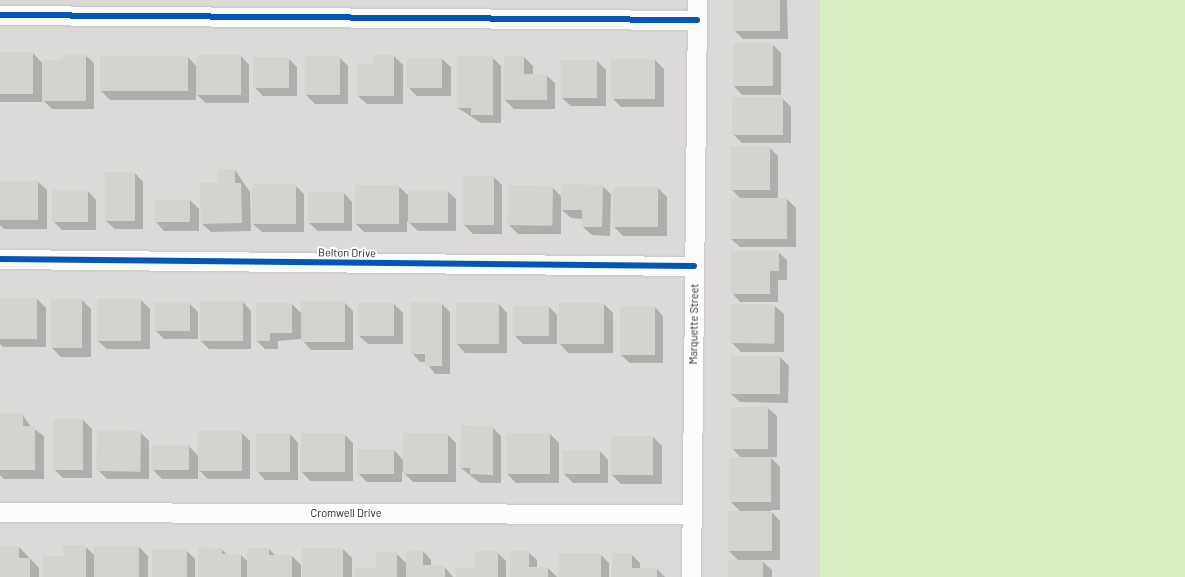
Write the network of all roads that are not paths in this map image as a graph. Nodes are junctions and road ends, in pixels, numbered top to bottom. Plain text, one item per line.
1 (697, 0) edge
2 (0, 15) edge
3 (697, 20) junction
4 (0, 260) edge
5 (694, 266) junction
6 (0, 512) edge
7 (692, 514) junction
8 (691, 577) edge

1 - 3 street, Marquette Street
2 - 3 street
3 - 5 street, Marquette Street
4 - 5 street, Belton Drive
5 - 7 street, Marquette Street
6 - 7 street, Cromwell Drive
7 - 8 street, Marquette Street

